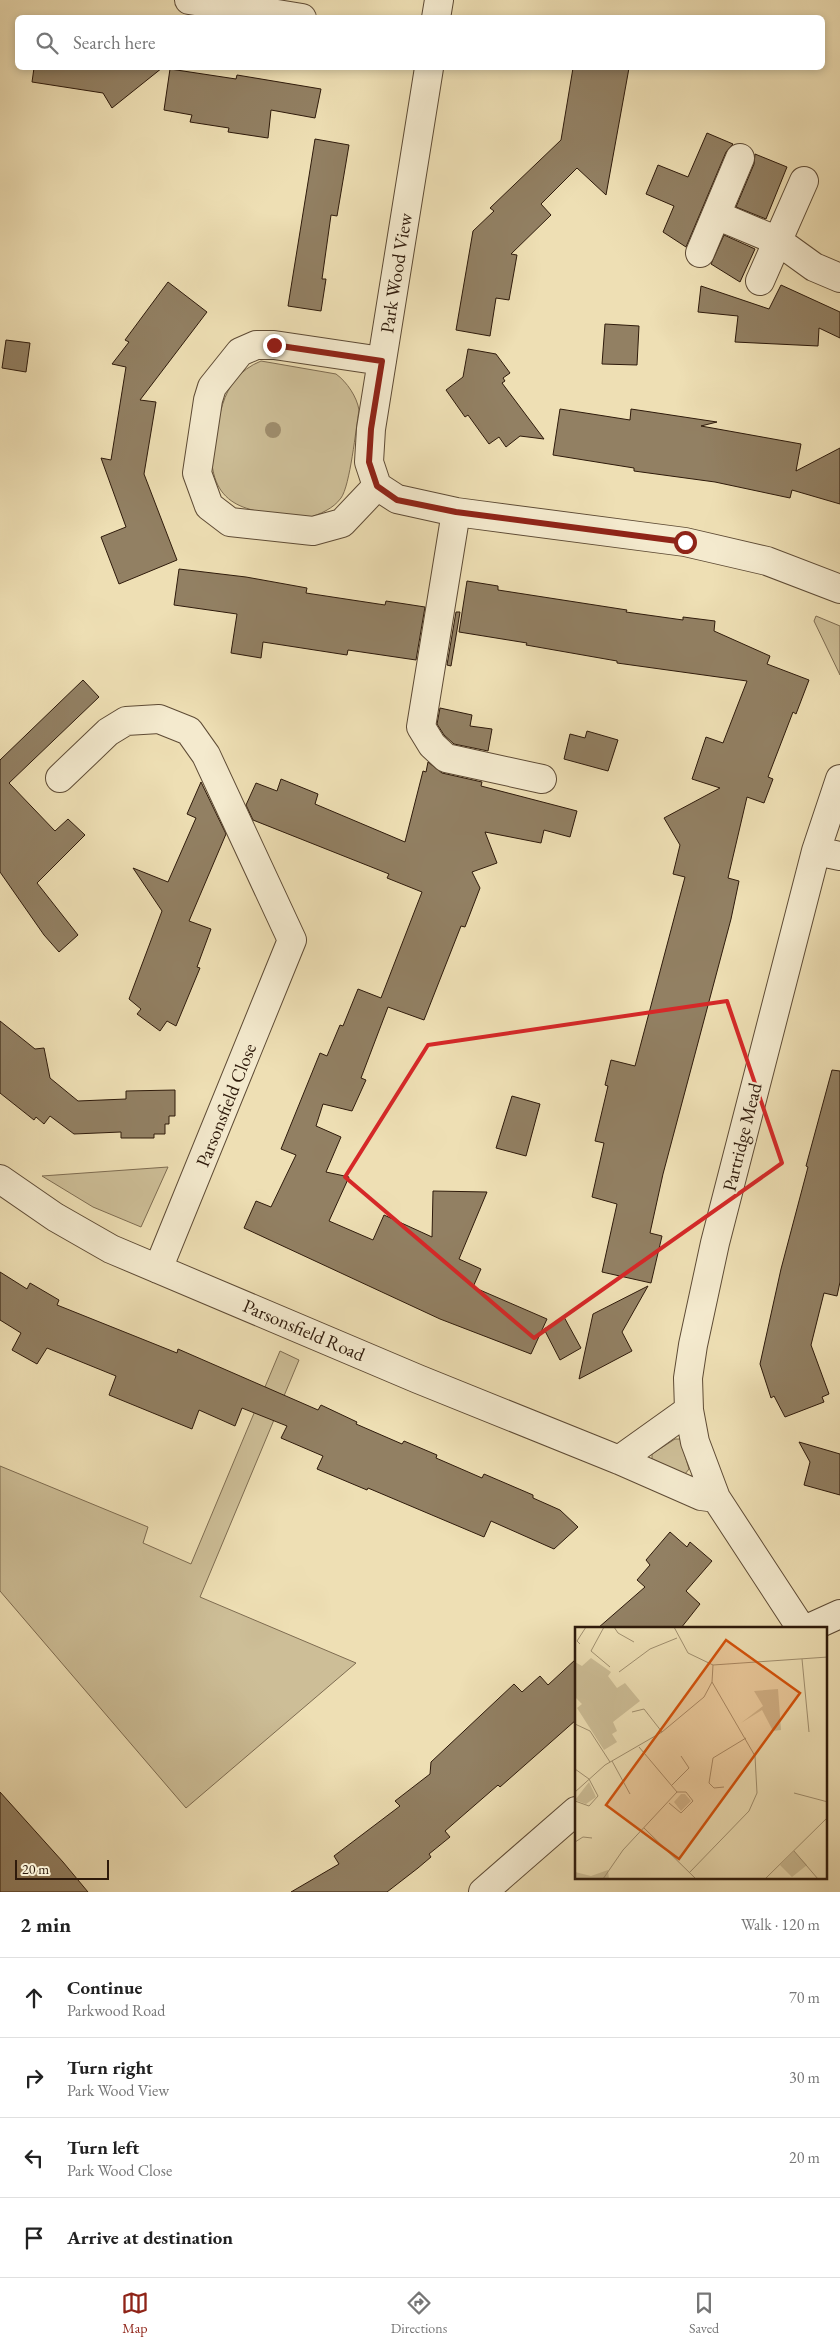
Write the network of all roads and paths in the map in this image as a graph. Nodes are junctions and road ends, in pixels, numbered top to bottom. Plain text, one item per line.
1 (189, 0) edge
2 (439, 0) edge
3 (283, 15) edge
4 (436, 15) edge
5 (429, 70) edge
6 (740, 158) dead end
7 (804, 181) dead end
8 (716, 215) junction
9 (778, 241) junction
10 (700, 253) dead end
11 (840, 278) edge
12 (760, 281) dead end
13 (382, 361) junction
14 (377, 486) junction
15 (456, 512) junction
16 (840, 589) edge
17 (60, 778) dead end
18 (542, 779) dead end
19 (840, 779) edge
20 (828, 854) edge
21 (0, 1179) edge
22 (158, 1269) junction
23 (689, 1410) junction
24 (619, 1460) junction
25 (716, 1498) junction
26 (840, 1614) edge
27 (800, 1627) edge
28 (811, 1627) edge
29 (575, 1812) edge
30 (483, 1892) edge

1 - 3 street
2 - 4 street
5 - 13 street, Park Wood View
6 - 8 street
7 - 9 street
8 - 9 street
8 - 10 street
9 - 11 street
9 - 12 street
13 - 14 street, Park Wood View
13 - 14 street
14 - 15 street
15 - 16 street
15 - 18 street
17 - 22 street, Parsonsfield Close
19 - 20 street, Partridge Mead
20 - 23 street, Partridge Mead
21 - 22 street, Parsonsfield Road
22 - 24 street, Parsonsfield Road
23 - 24 street
23 - 25 street, Partridge Mead
24 - 25 street, Parsonsfield Road
25 - 27 street
26 - 28 street
29 - 30 street

